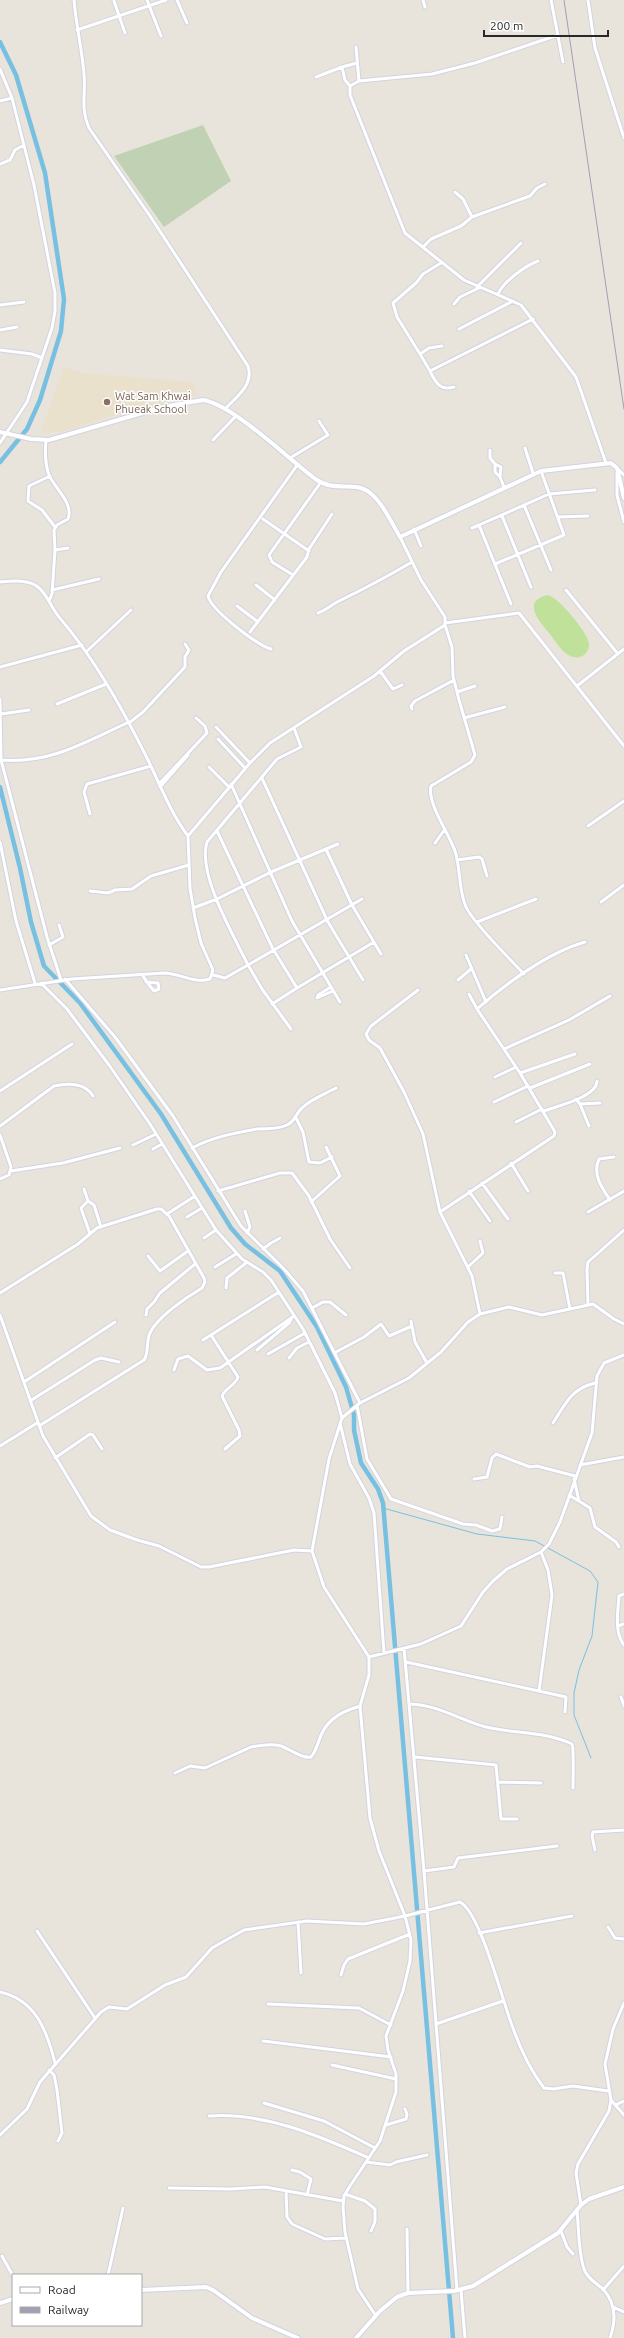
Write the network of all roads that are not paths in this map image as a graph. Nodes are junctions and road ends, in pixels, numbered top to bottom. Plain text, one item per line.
1 (74, 0) edge
2 (147, 0) edge
3 (166, 0) edge
4 (177, 0) edge
5 (423, 0) edge
6 (551, 0) edge
7 (588, 0) edge
8 (114, 1) edge
9 (150, 6) junction
10 (425, 7) dead end
11 (119, 16) junction
12 (188, 23) dead end
13 (76, 30) junction
14 (125, 33) dead end
15 (161, 36) dead end
16 (558, 36) junction
17 (356, 47) dead end
18 (563, 62) dead end
19 (357, 64) junction
20 (342, 67) junction
21 (0, 69) edge
22 (316, 77) dead end
23 (359, 81) junction
24 (350, 86) junction
25 (12, 98) junction
26 (0, 101) edge
27 (624, 138) edge
28 (24, 145) junction
29 (0, 164) edge
30 (545, 184) dead end
31 (455, 192) dead end
32 (472, 216) junction
33 (520, 243) dead end
34 (424, 246) junction
35 (538, 261) dead end
36 (441, 263) junction
37 (478, 288) junction
38 (498, 294) junction
39 (513, 301) junction
40 (24, 302) dead end
41 (454, 304) dead end
42 (0, 305) edge
43 (533, 319) junction
44 (17, 327) dead end
45 (459, 329) dead end
46 (0, 330) edge
47 (442, 346) dead end
48 (0, 350) edge
49 (420, 354) junction
50 (42, 358) junction
51 (430, 371) junction
52 (454, 387) dead end
53 (225, 409) junction
54 (235, 417) junction
55 (319, 421) dead end
56 (0, 432) edge
57 (10, 434) junction
58 (46, 440) junction
59 (213, 440) dead end
60 (0, 443) edge
61 (525, 448) dead end
62 (490, 450) dead end
63 (290, 458) junction
64 (606, 463) junction
65 (298, 464) junction
66 (495, 464) junction
67 (617, 468) junction
68 (541, 471) junction
69 (533, 473) junction
70 (50, 476) junction
71 (624, 476) edge
72 (500, 477) junction
73 (321, 482) junction
74 (504, 487) junction
75 (595, 490) dead end
76 (549, 494) junction
77 (624, 498) edge
78 (524, 505) junction
79 (332, 514) dead end
80 (502, 516) junction
81 (588, 516) dead end
82 (558, 517) junction
83 (263, 519) dead end
84 (624, 522) edge
85 (479, 525) junction
86 (55, 528) junction
87 (472, 528) dead end
88 (414, 529) junction
89 (284, 532) junction
90 (400, 537) junction
91 (421, 546) dead end
92 (541, 546) junction
93 (68, 548) dead end
94 (55, 550) junction
95 (309, 551) junction
96 (519, 554) junction
97 (412, 562) junction
98 (495, 564) junction
99 (551, 570) dead end
100 (293, 576) junction
101 (99, 579) dead end
102 (0, 582) edge
103 (256, 585) dead end
104 (531, 587) dead end
105 (52, 590) junction
106 (566, 590) dead end
107 (275, 600) junction
108 (49, 601) junction
109 (511, 604) dead end
110 (237, 606) dead end
111 (131, 610) dead end
112 (318, 613) dead end
113 (258, 622) junction
114 (445, 624) junction
115 (250, 632) dead end
116 (185, 644) dead end
117 (82, 645) junction
118 (271, 649) dead end
119 (624, 649) edge
120 (87, 651) junction
121 (618, 654) junction
122 (0, 667) edge
123 (380, 671) junction
124 (454, 680) junction
125 (106, 684) junction
126 (402, 685) dead end
127 (475, 686) dead end
128 (576, 686) junction
129 (457, 692) junction
130 (0, 699) edge
131 (57, 704) dead end
132 (505, 707) dead end
133 (29, 710) dead end
134 (412, 710) dead end
135 (1, 714) edge
136 (196, 718) dead end
137 (464, 718) junction
138 (129, 723) junction
139 (216, 728) dead end
140 (294, 728) junction
141 (218, 739) dead end
142 (624, 746) edge
143 (188, 756) dead end
144 (1, 761) edge
145 (250, 763) junction
146 (150, 766) junction
147 (209, 767) dead end
148 (245, 768) junction
149 (262, 778) junction
150 (159, 785) junction
151 (230, 786) junction
152 (624, 801) edge
153 (240, 805) junction
154 (90, 814) dead end
155 (588, 826) dead end
156 (445, 828) junction
157 (217, 830) junction
158 (188, 836) junction
159 (0, 842) edge
160 (435, 843) dead end
161 (338, 844) dead end
162 (326, 849) junction
163 (300, 859) junction
164 (457, 860) junction
165 (189, 865) junction
166 (271, 872) junction
167 (488, 876) dead end
168 (243, 885) junction
169 (624, 885) edge
170 (90, 891) dead end
171 (536, 898) dead end
172 (217, 899) junction
173 (362, 899) dead end
174 (601, 902) dead end
175 (352, 905) junction
176 (193, 908) junction
177 (327, 920) junction
178 (477, 922) junction
179 (60, 925) dead end
180 (300, 936) junction
181 (374, 942) junction
182 (585, 942) dead end
183 (49, 945) junction
184 (273, 949) junction
185 (381, 954) dead end
186 (466, 955) dead end
187 (348, 957) junction
188 (248, 965) junction
189 (471, 969) junction
190 (322, 973) junction
191 (142, 974) junction
192 (524, 974) junction
193 (213, 975) junction
194 (66, 979) junction
195 (60, 980) junction
196 (363, 980) dead end
197 (458, 980) dead end
198 (146, 982) dead end
199 (35, 983) junction
200 (41, 983) junction
201 (331, 987) junction
202 (297, 988) junction
203 (0, 990) edge
204 (418, 990) dead end
205 (333, 991) junction
206 (469, 994) dead end
207 (610, 996) dead end
208 (340, 1002) dead end
209 (486, 1002) junction
210 (272, 1004) junction
211 (477, 1009) junction
212 (291, 1029) dead end
213 (72, 1044) dead end
214 (504, 1049) junction
215 (575, 1054) dead end
216 (590, 1064) dead end
217 (516, 1067) junction
218 (520, 1073) junction
219 (495, 1077) dead end
220 (597, 1081) dead end
221 (529, 1087) junction
222 (336, 1088) dead end
223 (0, 1091) edge
224 (93, 1096) dead end
225 (576, 1099) junction
226 (494, 1102) dead end
227 (600, 1103) dead end
228 (580, 1104) junction
229 (543, 1110) junction
230 (296, 1118) junction
231 (516, 1122) dead end
232 (0, 1126) edge
233 (589, 1126) dead end
234 (156, 1134) junction
235 (0, 1135) edge
236 (162, 1144) junction
237 (133, 1145) dead end
238 (326, 1147) dead end
239 (120, 1148) dead end
240 (153, 1148) dead end
241 (192, 1148) junction
242 (332, 1157) junction
243 (614, 1157) dead end
244 (512, 1163) junction
245 (11, 1171) junction
246 (0, 1179) edge
247 (482, 1183) junction
248 (84, 1189) dead end
249 (218, 1191) junction
250 (470, 1191) junction
251 (528, 1191) dead end
252 (624, 1191) edge
253 (195, 1196) junction
254 (610, 1200) junction
255 (88, 1202) junction
256 (311, 1202) junction
257 (202, 1208) junction
258 (246, 1212) dead end
259 (440, 1212) junction
260 (588, 1212) dead end
261 (167, 1214) junction
262 (187, 1217) dead end
263 (508, 1220) dead end
264 (490, 1221) dead end
265 (101, 1227) junction
266 (216, 1230) junction
267 (624, 1230) edge
268 (247, 1233) junction
269 (90, 1234) junction
270 (204, 1238) dead end
271 (280, 1238) dead end
272 (480, 1241) dead end
273 (263, 1249) junction
274 (188, 1251) junction
275 (236, 1254) junction
276 (148, 1256) dead end
277 (246, 1263) junction
278 (195, 1264) junction
279 (215, 1267) dead end
280 (468, 1267) junction
281 (350, 1268) dead end
282 (555, 1273) dead end
283 (226, 1288) dead end
284 (279, 1292) junction
285 (0, 1293) edge
286 (588, 1304) junction
287 (312, 1308) junction
288 (570, 1308) junction
289 (480, 1314) junction
290 (0, 1315) edge
291 (146, 1315) dead end
292 (346, 1315) dead end
293 (294, 1316) junction
294 (291, 1318) junction
295 (411, 1321) dead end
296 (115, 1322) dead end
297 (624, 1324) edge
298 (412, 1326) junction
299 (305, 1333) junction
300 (211, 1335) junction
301 (203, 1340) dead end
302 (309, 1342) junction
303 (257, 1350) dead end
304 (336, 1352) junction
305 (268, 1354) dead end
306 (624, 1355) edge
307 (289, 1358) dead end
308 (230, 1361) junction
309 (119, 1362) dead end
310 (427, 1363) junction
311 (174, 1370) dead end
312 (24, 1382) junction
313 (595, 1383) junction
314 (30, 1401) junction
315 (357, 1406) junction
316 (342, 1418) junction
317 (553, 1422) dead end
318 (38, 1424) junction
319 (0, 1446) edge
320 (102, 1449) dead end
321 (225, 1449) dead end
322 (624, 1457) edge
323 (55, 1458) junction
324 (580, 1465) junction
325 (574, 1478) junction
326 (474, 1479) dead end
327 (569, 1495) junction
328 (580, 1502) junction
329 (502, 1516) dead end
330 (618, 1547) dead end
331 (312, 1551) junction
332 (541, 1552) junction
333 (624, 1594) edge
334 (624, 1624) edge
335 (618, 1626) junction
336 (624, 1645) edge
337 (404, 1648) junction
338 (386, 1653) junction
339 (369, 1657) junction
340 (406, 1662) junction
341 (539, 1691) junction
342 (621, 1697) dead end
343 (410, 1704) junction
344 (360, 1706) junction
345 (624, 1706) edge
346 (564, 1712) dead end
347 (415, 1757) junction
348 (175, 1773) dead end
349 (498, 1782) junction
350 (541, 1783) dead end
351 (573, 1788) dead end
352 (517, 1819) dead end
353 (624, 1830) edge
354 (557, 1846) dead end
355 (595, 1850) dead end
356 (424, 1871) junction
357 (427, 1910) junction
358 (405, 1916) junction
359 (572, 1916) dead end
360 (298, 1922) junction
361 (608, 1927) dead end
362 (37, 1931) dead end
363 (479, 1933) junction
364 (410, 1934) junction
365 (624, 1939) edge
366 (301, 1973) dead end
367 (341, 1975) dead end
368 (0, 1992) edge
369 (503, 2001) junction
370 (624, 2002) edge
371 (268, 2004) dead end
372 (95, 2018) junction
373 (436, 2024) junction
374 (391, 2025) junction
375 (263, 2041) dead end
376 (391, 2057) junction
377 (55, 2063) junction
378 (332, 2065) dead end
379 (49, 2070) junction
380 (396, 2079) junction
381 (608, 2091) junction
382 (611, 2100) junction
383 (624, 2101) edge
384 (264, 2102) dead end
385 (615, 2105) junction
386 (405, 2109) dead end
387 (624, 2115) edge
388 (209, 2116) dead end
389 (386, 2125) junction
390 (0, 2135) edge
391 (58, 2141) dead end
392 (376, 2148) junction
393 (428, 2155) dead end
394 (369, 2158) junction
395 (366, 2162) junction
396 (292, 2170) dead end
397 (624, 2187) edge
398 (169, 2188) dead end
399 (286, 2191) junction
400 (345, 2194) junction
401 (307, 2195) junction
402 (344, 2201) junction
403 (581, 2205) junction
404 (122, 2208) dead end
405 (578, 2210) junction
406 (407, 2229) dead end
407 (371, 2231) dead end
408 (561, 2231) junction
409 (346, 2238) junction
410 (573, 2254) dead end
411 (2, 2256) dead end
412 (624, 2266) edge
413 (12, 2274) edge
414 (108, 2274) edge
415 (142, 2290) edge
416 (457, 2290) junction
417 (603, 2290) junction
418 (408, 2293) junction
419 (12, 2298) edge
420 (0, 2303) edge
421 (613, 2307) junction
422 (624, 2312) edge
423 (376, 2316) junction
424 (298, 2338) edge
425 (356, 2338) edge
426 (465, 2338) edge
427 (610, 2338) edge

1 - 13 street
2 - 9 street
3 - 9 street
4 - 12 street
5 - 10 street
6 - 16 street
7 - 27 street
8 - 11 street
9 - 11 street
9 - 15 street
11 - 13 street
11 - 14 street
13 - 53 street
16 - 18 street
16 - 23 street
17 - 19 street
19 - 20 street
19 - 23 street
20 - 22 street
20 - 24 street
21 - 25 street
23 - 24 street
24 - 34 street
25 - 26 street
25 - 28 street
28 - 29 street
28 - 50 street
30 - 32 street
31 - 32 street
32 - 34 street
33 - 37 street
34 - 36 street
35 - 38 street
36 - 37 street
36 - 49 street
37 - 38 street
37 - 41 street
38 - 39 street
39 - 43 street
39 - 45 street
40 - 42 street
43 - 51 street
43 - 64 street
44 - 46 street
47 - 49 street
48 - 50 street
49 - 51 street
50 - 57 street
51 - 52 street
53 - 54 street
53 - 58 street
54 - 59 street
54 - 63 street
55 - 63 street
56 - 57 street
57 - 58 street
57 - 60 street
58 - 70 street
61 - 69 street
62 - 66 street
63 - 65 street
64 - 67 street
64 - 68 street
65 - 73 street
65 - 118 street
66 - 72 street
66 - 72 street
67 - 71 street
67 - 77 street
67 - 84 street
68 - 69 street
68 - 76 street
69 - 74 street
70 - 86 street
70 - 86 street
72 - 74 street
73 - 89 street
73 - 90 street
74 - 88 street
75 - 76 street
76 - 78 street
76 - 82 street
78 - 80 street
78 - 92 street
79 - 95 street
80 - 85 street
80 - 96 street
81 - 82 street
82 - 92 street
83 - 89 street
85 - 87 street
85 - 98 street
86 - 94 street
88 - 90 street
88 - 91 street
89 - 95 street
89 - 100 street
90 - 97 street
92 - 96 street
92 - 99 street
93 - 94 street
94 - 105 street
95 - 100 street
96 - 98 street
96 - 104 street
97 - 112 street
97 - 114 street
98 - 109 street
100 - 107 street
101 - 105 street
102 - 108 street
103 - 107 street
105 - 108 street
106 - 121 street
107 - 113 street
108 - 117 street
110 - 113 street
111 - 120 street
113 - 115 street
114 - 123 street
114 - 124 street
114 - 128 street
116 - 138 street
117 - 120 street
117 - 122 street
119 - 121 street
120 - 125 street
121 - 128 street
123 - 126 street
123 - 140 street
124 - 129 street
124 - 134 street
125 - 131 street
125 - 138 street
127 - 129 street
128 - 142 street
129 - 137 street
130 - 135 street
132 - 137 street
133 - 135 street
135 - 144 street
136 - 150 street
137 - 156 street
138 - 144 street
138 - 146 street
139 - 145 street
140 - 145 street
140 - 149 street
141 - 148 street
143 - 150 street
144 - 183 street
145 - 148 street
146 - 150 street
146 - 154 street
147 - 151 street
148 - 151 street
149 - 153 street
149 - 163 street
150 - 158 street
151 - 153 street
151 - 158 street
152 - 155 street
153 - 157 street
153 - 166 street
156 - 160 street
156 - 164 street
157 - 168 street
157 - 172 street
158 - 165 street
159 - 199 street
161 - 162 street
162 - 163 street
162 - 175 street
163 - 166 street
163 - 177 street
164 - 167 street
164 - 178 street
165 - 170 street
165 - 176 street
166 - 168 street
166 - 180 street
168 - 172 street
168 - 184 street
169 - 174 street
171 - 178 street
172 - 176 street
172 - 188 street
173 - 175 street
175 - 177 street
175 - 181 street
176 - 193 street
177 - 180 street
177 - 187 street
178 - 192 street
179 - 183 street
180 - 184 street
180 - 190 street
181 - 185 street
181 - 187 street
182 - 192 street
183 - 195 street
184 - 188 street
184 - 202 street
186 - 189 street
187 - 190 street
187 - 196 street
188 - 193 street
188 - 210 street
189 - 197 street
189 - 209 street
190 - 201 street
190 - 202 street
191 - 193 street
191 - 194 street
191 - 198 street
192 - 209 street
194 - 195 street
194 - 241 street
195 - 200 street
199 - 200 street
199 - 203 street
200 - 234 street
201 - 205 street
201 - 205 street
202 - 210 street
204 - 259 street
205 - 208 street
206 - 211 street
207 - 214 street
209 - 211 street
210 - 212 street
211 - 214 street
213 - 223 street
214 - 217 street
215 - 218 street
216 - 221 street
217 - 218 street
217 - 219 street
218 - 221 street
220 - 225 street
221 - 226 street
221 - 229 street
222 - 230 street
224 - 232 street
225 - 228 street
225 - 229 street
227 - 228 street
228 - 233 street
229 - 231 street
229 - 244 street
230 - 241 street
230 - 242 street
234 - 236 street
234 - 237 street
235 - 245 street
236 - 240 street
236 - 253 street
238 - 242 street
239 - 245 street
241 - 249 street
242 - 256 street
243 - 254 street
244 - 247 street
244 - 251 street
245 - 246 street
247 - 250 street
247 - 263 street
248 - 255 street
249 - 256 street
249 - 268 street
250 - 259 street
250 - 264 street
252 - 254 street
253 - 257 street
253 - 261 street
254 - 260 street
255 - 265 street
255 - 269 street
256 - 281 street
257 - 262 street
257 - 266 street
258 - 268 street
259 - 280 street
261 - 265 street
261 - 274 street
265 - 269 street
266 - 270 street
266 - 275 street
267 - 286 street
268 - 273 street
269 - 285 street
271 - 273 street
272 - 280 street
273 - 287 street
274 - 276 street
274 - 278 street
275 - 277 street
275 - 279 street
277 - 283 street
277 - 284 street
278 - 291 street
278 - 318 street
280 - 289 street
282 - 288 street
284 - 293 street
284 - 300 street
286 - 288 street
286 - 297 street
287 - 292 street
287 - 304 street
288 - 289 street
289 - 310 street
290 - 312 street
293 - 294 street
293 - 299 street
294 - 303 street
294 - 308 street
295 - 298 street
296 - 312 street
298 - 304 street
298 - 310 street
299 - 302 street
299 - 305 street
300 - 301 street
300 - 308 street
302 - 307 street
302 - 316 street
304 - 315 street
306 - 313 street
308 - 311 street
308 - 321 street
309 - 314 street
310 - 315 street
312 - 314 street
313 - 317 street
313 - 324 street
314 - 318 street
315 - 316 street
315 - 329 street
316 - 331 street
316 - 338 street
318 - 319 street
318 - 323 street
320 - 323 street
322 - 324 street
323 - 331 street
324 - 325 street
325 - 326 street
325 - 327 street
325 - 328 street
327 - 328 street
327 - 332 street
328 - 330 street
331 - 339 street
332 - 337 street
332 - 341 street
333 - 335 street
334 - 335 street
335 - 336 street
337 - 338 street
337 - 340 street
338 - 339 street
339 - 344 street
340 - 341 street
340 - 343 street
341 - 346 street
342 - 345 street
343 - 347 street
343 - 351 street
344 - 348 street
344 - 358 street
347 - 349 street
347 - 356 street
349 - 350 street
349 - 352 street
353 - 355 street
354 - 356 street
356 - 357 street
357 - 358 street
357 - 363 street
357 - 373 street
358 - 360 street
358 - 364 street
359 - 363 street
360 - 366 street
360 - 372 street
361 - 365 street
362 - 372 street
363 - 369 street
364 - 367 street
364 - 374 street
368 - 377 street
369 - 373 street
369 - 381 street
370 - 381 street
371 - 374 street
372 - 377 street
373 - 416 street
374 - 376 street
375 - 376 street
376 - 380 street
377 - 379 street
378 - 380 street
379 - 390 street
379 - 391 street
380 - 389 street
381 - 382 street
382 - 385 street
382 - 403 street
383 - 385 street
384 - 392 street
385 - 387 street
386 - 389 street
388 - 394 street
389 - 392 street
392 - 394 street
393 - 395 street
394 - 395 street
395 - 400 street
396 - 401 street
397 - 403 street
398 - 399 street
399 - 401 street
399 - 409 street
400 - 402 street
400 - 407 street
401 - 402 street
402 - 409 street
403 - 405 street
404 - 414 street
405 - 408 street
405 - 417 street
406 - 418 street
408 - 410 street
408 - 416 street
409 - 423 street
411 - 413 street
412 - 417 street
415 - 424 street
416 - 418 street
416 - 426 street
417 - 421 street
418 - 423 street
419 - 420 street
421 - 422 street
421 - 427 street
423 - 425 street

